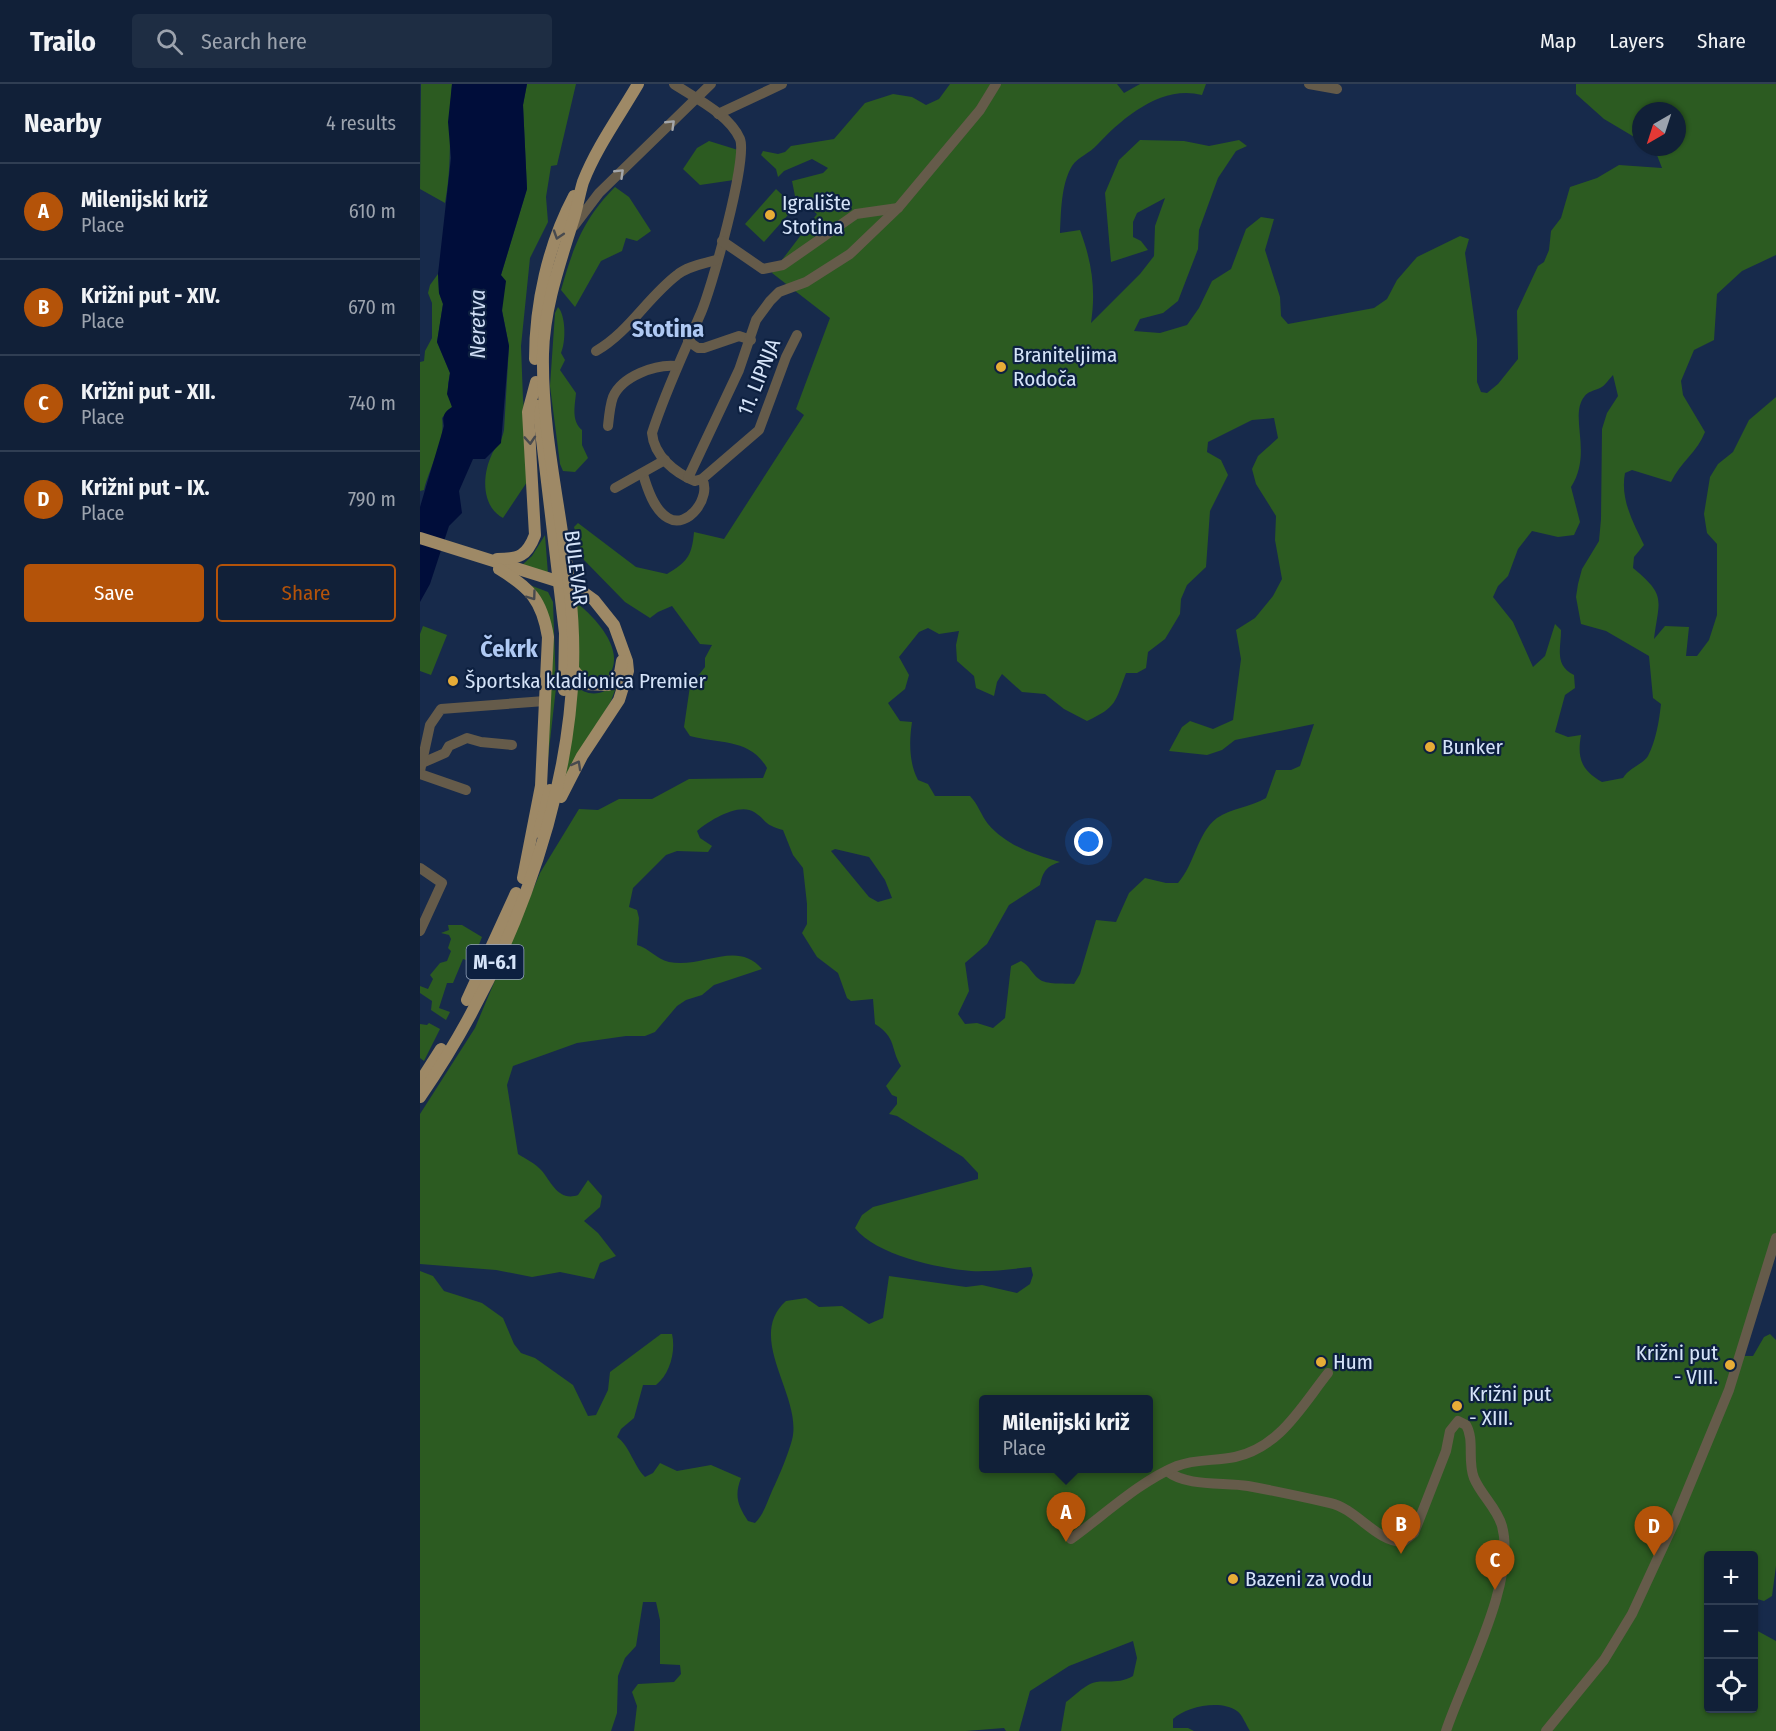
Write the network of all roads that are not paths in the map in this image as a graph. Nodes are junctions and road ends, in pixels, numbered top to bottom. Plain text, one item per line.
1 (638, 84) edge
2 (674, 84) edge
3 (711, 84) edge
4 (782, 84) edge
5 (996, 84) edge
6 (1309, 84) edge
7 (1337, 89) dead end
8 (697, 99) junction
9 (718, 114) junction
10 (583, 183) junction
11 (898, 208) junction
12 (570, 231) junction
13 (722, 241) junction
14 (716, 260) junction
15 (798, 335) dead end
16 (751, 340) junction
17 (688, 341) junction
18 (596, 351) dead end
19 (676, 366) junction
20 (536, 382) junction
21 (608, 426) dead end
22 (665, 460) junction
23 (642, 474) junction
24 (688, 478) junction
25 (702, 478) junction
26 (615, 489) dead end
27 (420, 538) edge
28 (487, 560) junction
29 (563, 570) junction
30 (566, 608) junction
31 (622, 648) junction
32 (573, 669) junction
33 (545, 701) junction
34 (512, 745) dead end
35 (421, 769) edge
36 (465, 790) dead end
37 (551, 818) junction
38 (420, 868) edge
39 (523, 879) junction
40 (420, 931) edge
41 (420, 1082) edge
42 (420, 1097) edge
43 (1776, 1238) edge
44 (1328, 1373) dead end
45 (1167, 1471) junction
46 (1071, 1539) dead end
47 (1446, 1731) edge
48 (1546, 1731) edge

1 - 10 main road
2 - 8 street
3 - 8 street
4 - 9 street
5 - 11 street, 11. LIPNJA
6 - 7 street
8 - 9 street
12 -> 8 street
9 - 13 street
10 - 12 main road
10 -> 20 main road, BULEVAR
11 - 13 street
11 - 16 street, 11. LIPNJA
12 - 29 main road
13 - 14 street
14 - 17 street
14 - 18 street
15 - 25 street, 11. LIPNJA
16 - 17 street, 11. LIPNJA
16 - 24 street, 11. LIPNJA
17 - 19 street
19 - 21 street
19 - 22 street
20 -> 28 main road
20 - 29 main road, BULEVAR
22 - 23 street
22 - 24 street
23 - 25 street
23 - 26 street
24 - 25 street
27 - 28 main road, M-6.1
28 - 31 main road, M-6.1
28 -> 33 main road, M-6.1
29 - 30 main road, BULEVAR
30 - 32 main road
30 - 39 main road, BULEVAR
31 - 32 main road
37 -> 31 main road, M-6.1
32 - 37 main road
33 - 35 street
33 - 39 main road, M-6.1
34 - 35 street
35 - 36 street
37 - 42 main road, M-6.1
38 - 40 street
39 - 41 main road, BULEVAR / M-6.1
43 - 48 street
44 - 45 street
45 - 46 street
45 - 47 street

